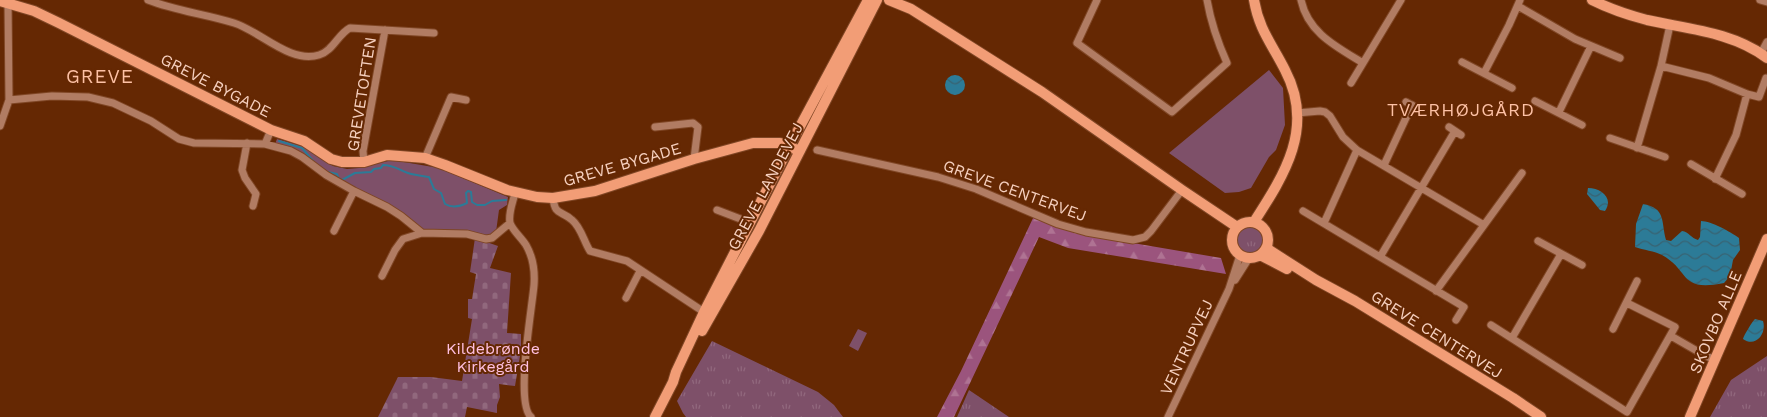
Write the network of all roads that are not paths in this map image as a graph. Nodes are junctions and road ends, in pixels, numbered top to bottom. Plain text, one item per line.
1 (148, 0) edge
2 (868, 0) edge
3 (877, 0) edge
4 (889, 0) edge
5 (900, 0) edge
6 (1097, 0) edge
7 (1207, 0) edge
8 (1217, 0) edge
9 (1254, 0) edge
10 (1301, 0) edge
11 (1401, 0) edge
12 (1592, 0) edge
13 (1760, 0) edge
14 (4, 2) edge
15 (1767, 2) edge
16 (1519, 3) edge
17 (911, 9) junction
18 (1670, 24) junction
19 (385, 30) junction
20 (434, 33) dead end
21 (1767, 42) edge
22 (1591, 46) junction
23 (1764, 56) edge
24 (1620, 58) dead end
25 (1462, 62) dead end
26 (1363, 63) junction
27 (1661, 66) junction
28 (1484, 73) junction
29 (1766, 78) edge
30 (1351, 83) dead end
31 (1512, 88) dead end
32 (1747, 94) junction
33 (9, 100) junction
34 (466, 100) dead end
35 (1536, 100) dead end
36 (1412, 105) dead end
37 (1559, 112) junction
38 (1297, 113) junction
39 (1582, 125) dead end
40 (0, 126) edge
41 (655, 127) dead end
42 (271, 130) junction
43 (1455, 131) dead end
44 (1610, 138) dead end
45 (247, 142) junction
46 (266, 144) junction
47 (790, 147) junction
48 (1637, 148) junction
49 (800, 150) junction
50 (817, 150) dead end
51 (1357, 150) junction
52 (1665, 157) dead end
53 (425, 158) junction
54 (694, 159) junction
55 (364, 162) junction
56 (1690, 164) dead end
57 (1384, 165) junction
58 (1522, 173) dead end
59 (1715, 178) junction
60 (1421, 188) junction
61 (1182, 190) junction
62 (354, 192) junction
63 (515, 192) junction
64 (1742, 194) dead end
65 (553, 198) junction
66 (253, 206) dead end
67 (717, 210) dead end
68 (1303, 211) dead end
69 (510, 222) junction
70 (751, 223) junction
71 (1324, 223) junction
72 (1258, 224) junction
73 (1484, 225) junction
74 (334, 231) dead end
75 (1235, 231) junction
76 (422, 233) junction
77 (1767, 239) edge
78 (1538, 241) dead end
79 (1263, 251) junction
80 (1561, 254) junction
81 (1245, 256) junction
82 (1380, 257) junction
83 (1582, 265) dead end
84 (640, 271) junction
85 (382, 276) dead end
86 (1637, 281) dead end
87 (1436, 291) junction
88 (626, 298) dead end
89 (1627, 303) junction
90 (708, 314) junction
91 (1456, 320) dead end
92 (1491, 325) dead end
93 (1613, 329) dead end
94 (1671, 336) junction
95 (1512, 338) junction
96 (1715, 360) junction
97 (1626, 414) edge
98 (531, 417) edge
99 (655, 417) edge
100 (1168, 417) edge
101 (1541, 417) edge
102 (1690, 417) edge

1 - 19 street, GREVETOFTEN
2 - 47 street, GREVE LANDEVEJ
3 - 49 street, GREVE LANDEVEJ
4 - 17 street
5 - 17 street
6 - 7 street
7 - 8 street
9 - 38 street
10 - 26 street
11 - 26 street
12 - 18 street
13 - 15 street
14 - 33 street
14 - 42 street, GREVE BYGADE
16 - 22 street
16 - 28 street
17 - 61 street
18 - 23 street
18 - 27 street
19 - 20 street, GREVETOFTEN
19 - 55 street, GREVETOFTEN
21 - 23 street
22 - 24 street
22 - 37 street
25 - 28 street
26 - 30 street
27 - 32 street
27 - 48 street
28 - 31 street
29 - 32 street
32 - 59 street
33 - 40 street
33 - 45 street
34 - 53 street
35 - 37 street
36 - 57 street
37 - 39 street
38 - 51 street
38 - 72 street
41 - 54 street
42 - 46 street
42 - 55 street, GREVE BYGADE
43 - 60 street
44 - 48 street
45 - 46 street
45 - 66 street
46 - 62 street
47 - 49 street, GREVE BYGADE
47 - 54 street, GREVE BYGADE
47 - 70 street, GREVE LANDEVEJ
48 - 52 street
49 - 90 street, GREVE LANDEVEJ
50 - 61 street, GREVE CENTERVEJ
51 - 57 street
51 - 71 street
53 - 55 street, GREVE BYGADE
53 - 63 street, GREVE BYGADE
54 - 65 street, GREVE BYGADE
56 - 59 street
57 - 60 street
58 - 73 street
59 - 64 street
60 - 73 street
60 - 82 street
61 - 75 street
62 - 74 street
62 - 76 street
63 - 65 street, GREVE BYGADE
63 - 69 street
65 - 84 street
67 - 70 street, GREVE LANDEVEJ
68 - 71 street
69 - 76 street
69 - 98 street
70 - 90 street, GREVE LANDEVEJ
71 - 82 street
72 - 75 street
72 - 79 street
73 - 87 street
75 - 81 street
76 - 85 street
77 - 96 street, SKOVBO ALLE
78 - 80 street
79 - 81 street
79 - 101 street, GREVE CENTERVEJ
80 - 83 street
80 - 95 street
81 - 100 street, VENTRUPVEJ
82 - 87 street
84 - 88 street
84 - 90 street
86 - 89 street
87 - 91 street
89 - 93 street
89 - 94 street
90 - 99 street, GREVE LANDEVEJ
92 - 95 street
94 - 96 street
94 - 97 street
95 - 97 street
96 - 102 street, SKOVBO ALLE

